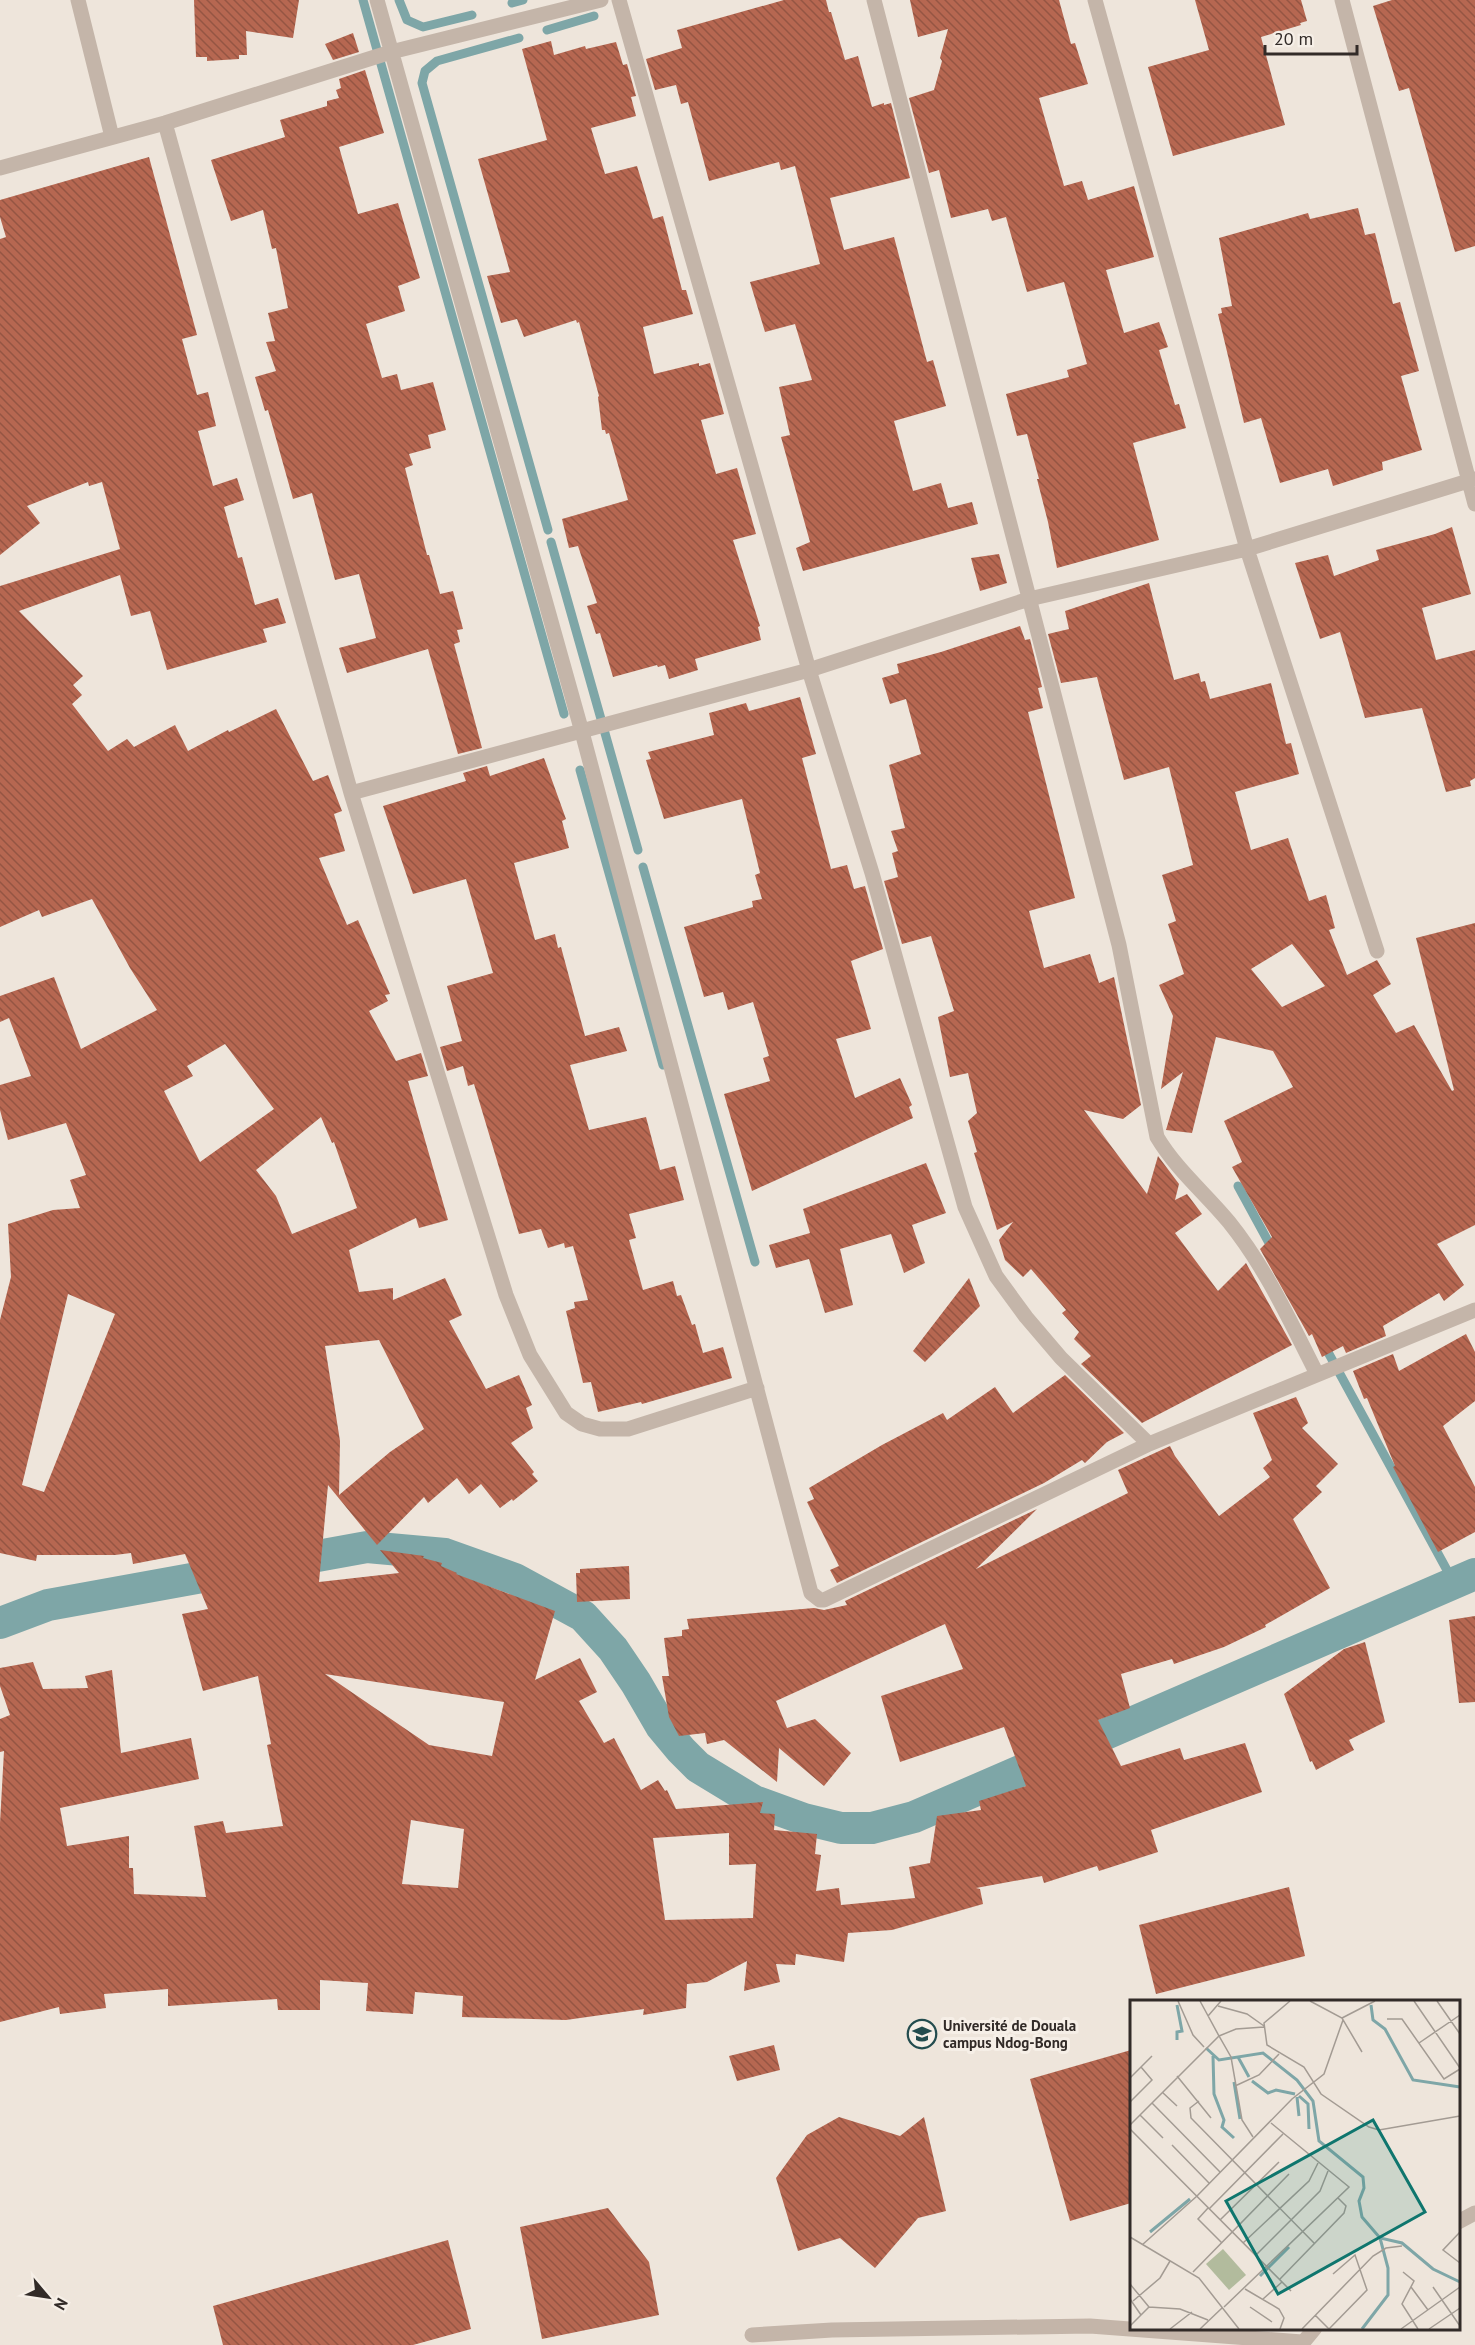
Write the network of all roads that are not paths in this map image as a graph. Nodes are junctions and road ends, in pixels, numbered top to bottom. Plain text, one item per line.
1 (78, 0) edge
2 (376, 0) edge
3 (601, 0) edge
4 (619, 0) edge
5 (874, 0) edge
6 (1095, 0) edge
7 (1342, 0) edge
8 (391, 52) junction
9 (165, 123) junction
10 (112, 137) junction
11 (0, 168) edge
12 (1471, 480) edge
13 (1475, 504) edge
14 (1247, 549) junction
15 (1029, 599) junction
16 (809, 670) junction
17 (582, 732) junction
18 (351, 794) junction
19 (1377, 951) dead end
20 (1475, 1310) edge
21 (1317, 1374) junction
22 (757, 1389) junction
23 (1149, 1444) junction
24 (1475, 2213) edge
25 (1460, 2221) edge
26 (1130, 2329) edge
27 (1137, 2330) edge
28 (1313, 2330) edge
29 (752, 2335) dead end
30 (1302, 2344) edge

1 - 10 street
2 - 8 street
3 - 8 street
4 - 16 street
5 - 15 street
6 - 14 street
7 - 12 street
8 - 9 street
8 - 17 street
9 - 10 street
9 - 18 street
10 - 11 street
12 - 13 street
12 - 14 street
14 - 15 street
14 - 19 street
15 - 16 street
15 - 21 street
16 - 17 street
16 - 23 street
17 - 18 street
17 - 22 street
18 - 22 street
20 - 21 street
21 - 23 street
22 - 23 street
24 - 25 street
26 - 29 street
27 - 30 street
28 - 30 street

